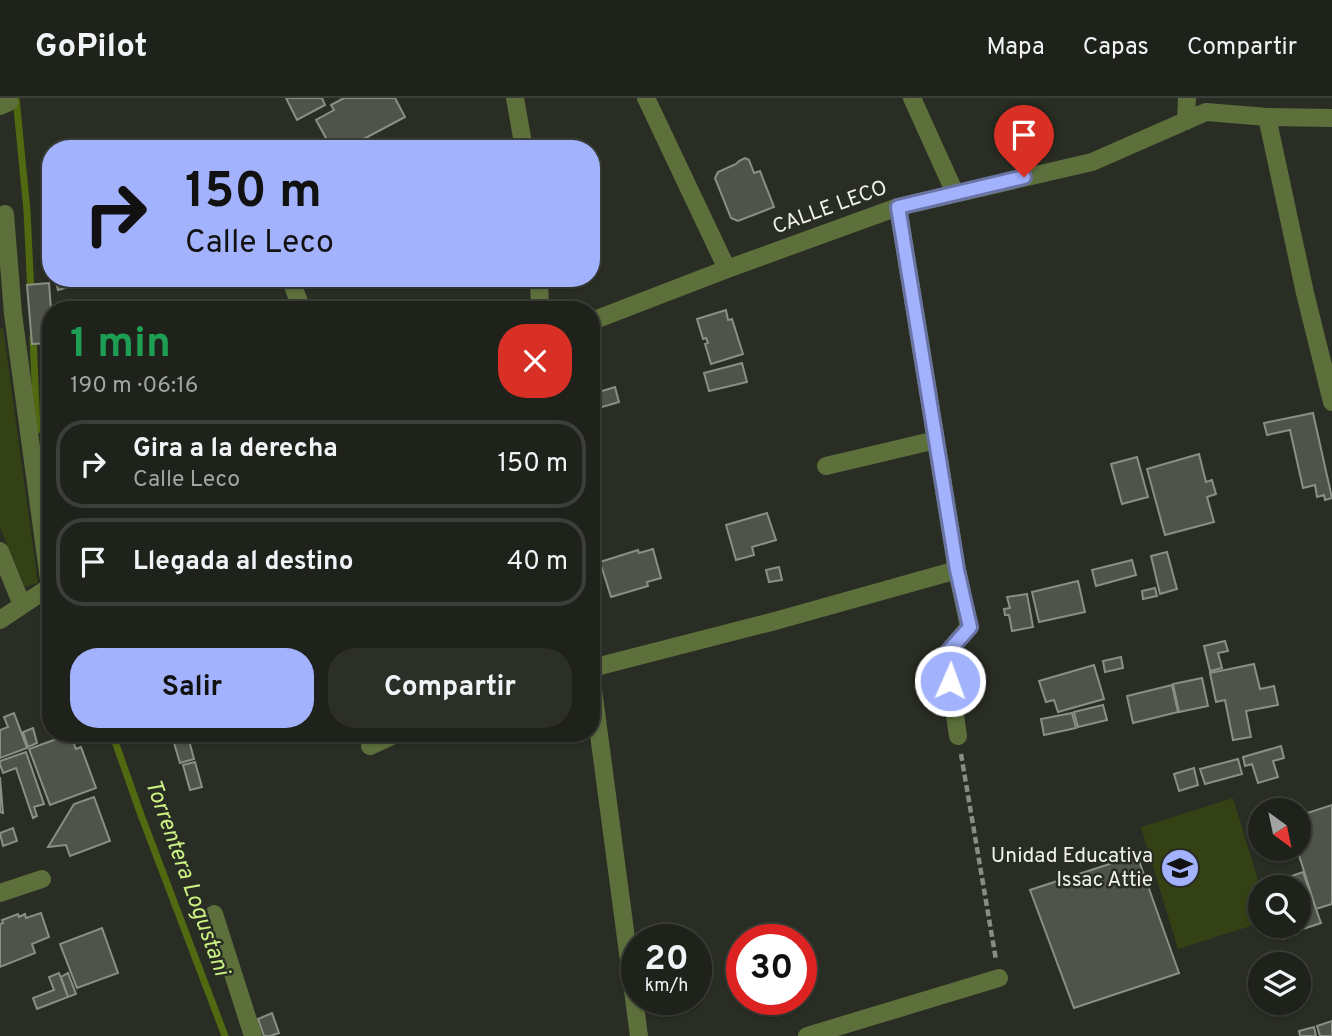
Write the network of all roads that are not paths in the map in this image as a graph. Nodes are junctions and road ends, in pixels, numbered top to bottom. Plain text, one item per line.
1 (516, 98) edge
2 (646, 98) edge
3 (912, 98) edge
4 (1187, 98) edge
5 (1267, 117) junction
6 (1332, 118) edge
7 (1186, 121) junction
8 (523, 140) edge
9 (955, 193) junction
10 (898, 207) junction
11 (5, 214) dead end
12 (727, 269) junction
13 (7, 317) edge
14 (600, 318) edge
15 (1332, 402) edge
16 (936, 440) junction
17 (826, 466) dead end
18 (42, 536) edge
19 (0, 551) edge
20 (957, 570) junction
21 (42, 591) edge
22 (22, 605) junction
23 (0, 620) edge
24 (600, 666) edge
25 (958, 736) road end
26 (379, 742) edge
27 (600, 742) edge
28 (370, 746) dead end
29 (42, 878) dead end
30 (0, 893) edge
31 (214, 914) dead end
32 (999, 978) road end
33 (253, 1036) edge
34 (639, 1036) edge
35 (807, 1036) edge

1 - 8 street
2 - 12 street
3 - 9 street
4 - 7 street
5 - 6 street, CALLE LECO
5 - 7 street, CALLE LECO
5 - 15 street
7 - 9 street, CALLE LECO
9 - 10 street, CALLE LECO
10 - 12 street, CALLE LECO
10 - 16 street
11 - 13 street
12 - 14 street, CALLE LECO
13 - 18 street
16 - 17 street
16 - 20 street
19 - 22 street
20 - 24 street
20 - 25 street
21 - 22 street
22 - 23 street
26 - 28 street
27 - 34 street
29 - 30 street
31 - 33 street
32 - 35 street

